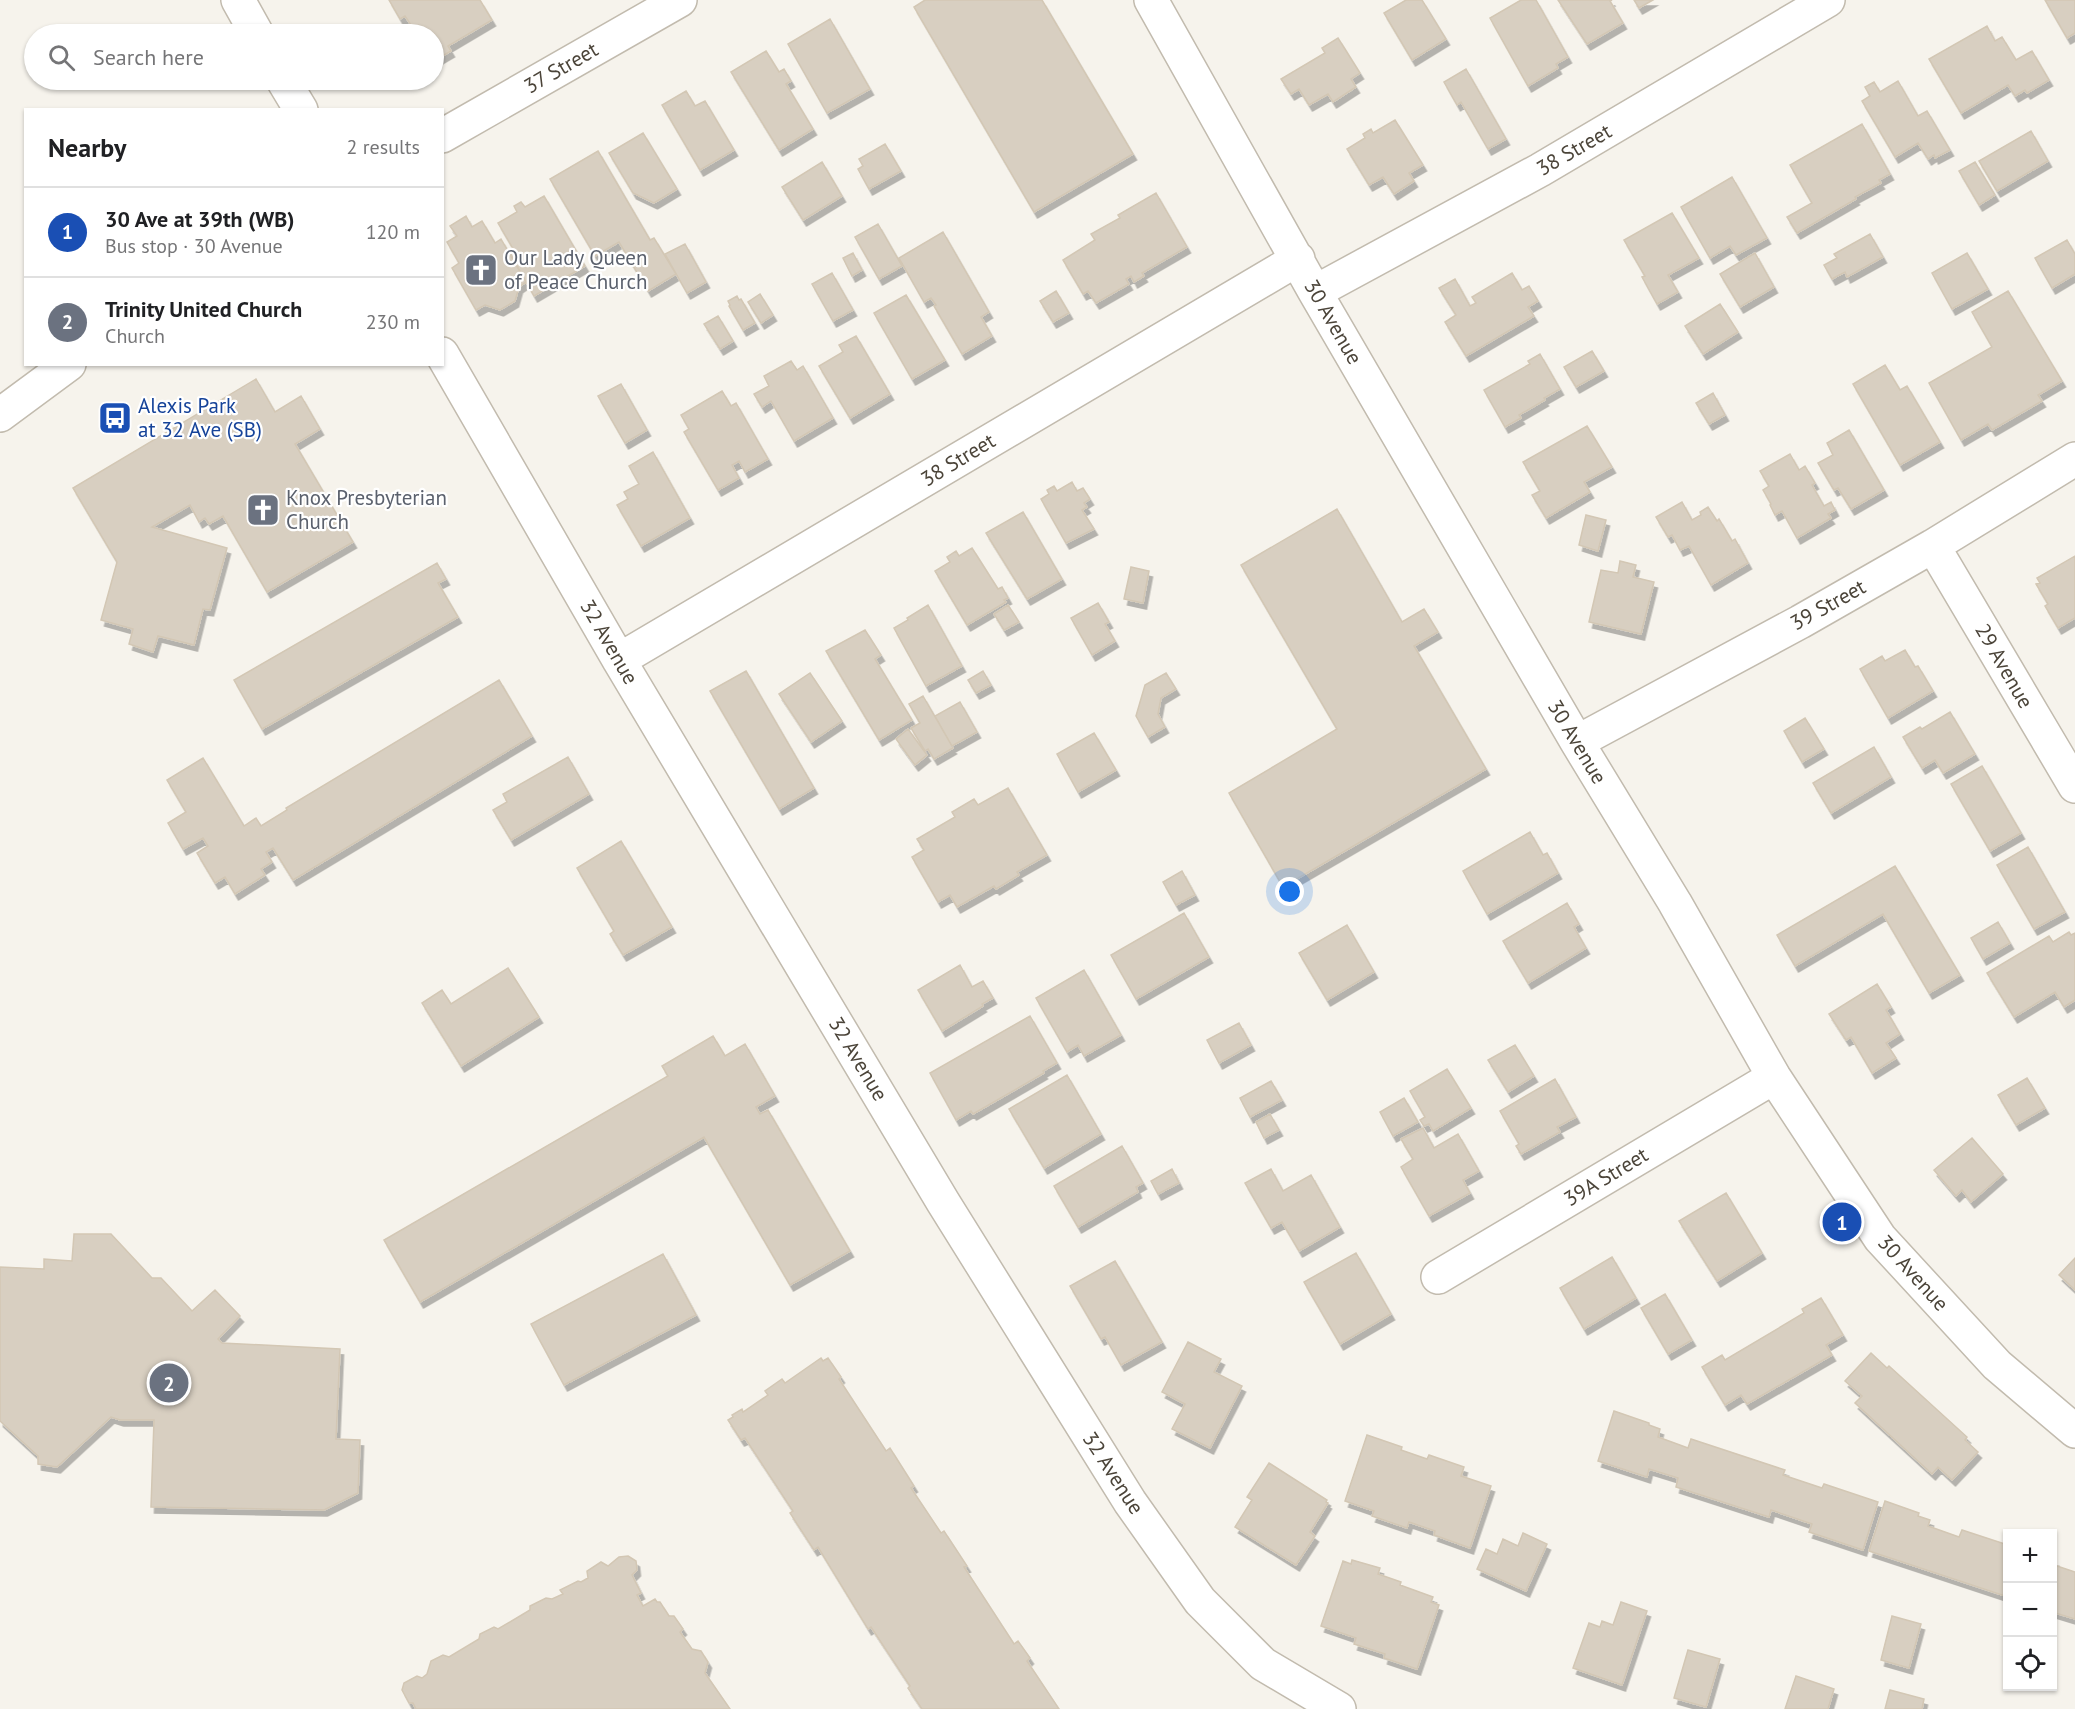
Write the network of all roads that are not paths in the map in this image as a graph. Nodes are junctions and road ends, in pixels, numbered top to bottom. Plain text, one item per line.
1 (237, 0) edge
2 (680, 0) edge
3 (1151, 0) edge
4 (1828, 0) edge
5 (251, 24) edge
6 (289, 90) edge
7 (300, 108) edge
8 (444, 135) edge
9 (1298, 260) junction
10 (1315, 292) junction
11 (444, 357) edge
12 (66, 366) edge
13 (0, 415) edge
14 (2075, 459) edge
15 (1933, 546) junction
16 (619, 660) junction
17 (1576, 742) junction
18 (2075, 786) edge
19 (1774, 1077) junction
20 (1438, 1277) dead end
21 (2075, 1431) edge
22 (1339, 1709) edge

1 - 5 street
2 - 8 street, 37 Street
3 - 9 street, 30 Avenue
4 - 10 street, 38 Street
6 - 7 street
9 - 10 street, 30 Avenue
9 - 16 street, 38 Street
10 - 17 street, 30 Avenue
11 - 16 street, 32 Avenue
12 - 13 street
14 - 15 street, 39 Street
15 - 17 street, 39 Street
15 - 18 street, 29 Avenue
16 - 22 street, 32 Avenue
17 - 19 street, 30 Avenue
19 - 20 street, 39A Street
19 - 21 street, 30 Avenue

